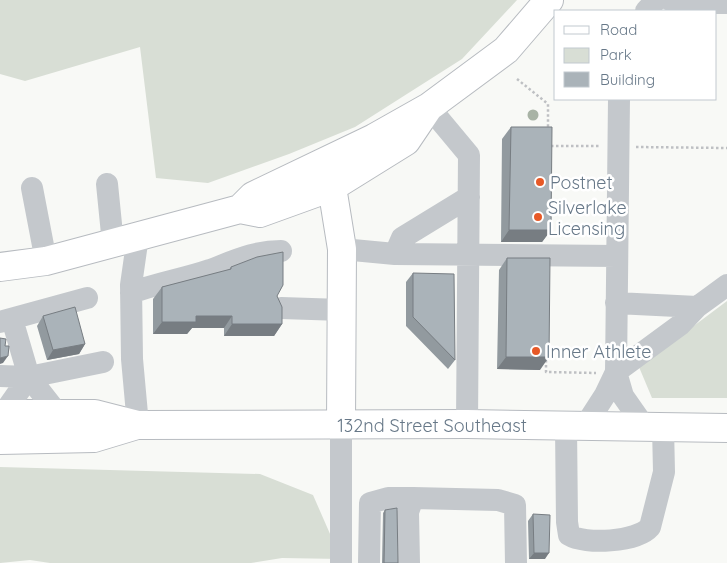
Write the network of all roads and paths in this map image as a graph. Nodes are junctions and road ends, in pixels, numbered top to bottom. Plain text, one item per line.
1 (550, 0) edge
2 (656, 0) edge
3 (670, 0) edge
4 (727, 3) edge
5 (647, 10) edge
6 (517, 79) dead end
7 (619, 100) edge
8 (429, 108) junction
9 (548, 137) edge
10 (374, 138) junction
11 (106, 184) dead end
12 (332, 187) junction
13 (32, 188) dead end
14 (469, 197) junction
15 (240, 209) junction
16 (126, 240) junction
17 (342, 249) junction
18 (281, 251) edge
19 (395, 254) junction
20 (470, 255) junction
21 (617, 256) junction
22 (46, 261) junction
23 (0, 267) edge
24 (0, 283) edge
25 (727, 285) edge
26 (131, 292) junction
27 (87, 298) dead end
28 (616, 303) junction
29 (697, 307) junction
30 (281, 308) edge
31 (342, 310) junction
32 (6, 320) edge
33 (103, 362) dead end
34 (616, 372) junction
35 (0, 376) edge
36 (29, 377) junction
37 (58, 414) junction
38 (1, 423) edge
39 (341, 424) junction
40 (467, 424) junction
41 (138, 425) junction
42 (576, 426) junction
43 (654, 427) junction
44 (727, 428) edge
45 (412, 498) junction
46 (341, 563) edge
47 (369, 563) edge
48 (409, 563) edge
49 (516, 563) edge

1 - 8 main road
2 - 5 street
3 - 4 street
6 - 9 path
7 - 21 street
8 - 10 main road
8 - 12 main road
8 - 14 street
10 - 12 main road
10 - 15 main road
11 - 16 street
12 - 15 main road
12 - 17 main road
13 - 22 street
14 - 19 street
14 - 20 street
15 - 16 main road
16 - 22 main road
16 - 26 street
17 - 19 street
17 - 31 main road
18 - 26 street
19 - 20 street
20 - 21 street
20 - 40 street
21 - 28 street
22 - 23 main road
22 - 24 main road
25 - 29 street
26 - 41 street
27 - 32 street
28 - 29 street
28 - 34 street
29 - 34 street
30 - 31 street
31 - 39 main road
32 - 36 street
33 - 36 street
34 - 42 street
34 - 43 street
35 - 36 street
36 - 37 street
36 - 38 street
37 - 38 main road, 132nd Street Southeast
37 - 41 main road, 132nd Street Southeast
38 - 41 main road, 132nd Street Southeast
39 - 40 main road, 132nd Street Southeast
39 - 41 main road, 132nd Street Southeast
39 - 46 street
40 - 42 main road, 132nd Street Southeast
42 - 43 main road, 132nd Street Southeast
42 - 43 street
43 - 44 main road, 132nd Street Southeast
45 - 47 street
45 - 48 street
45 - 49 street

